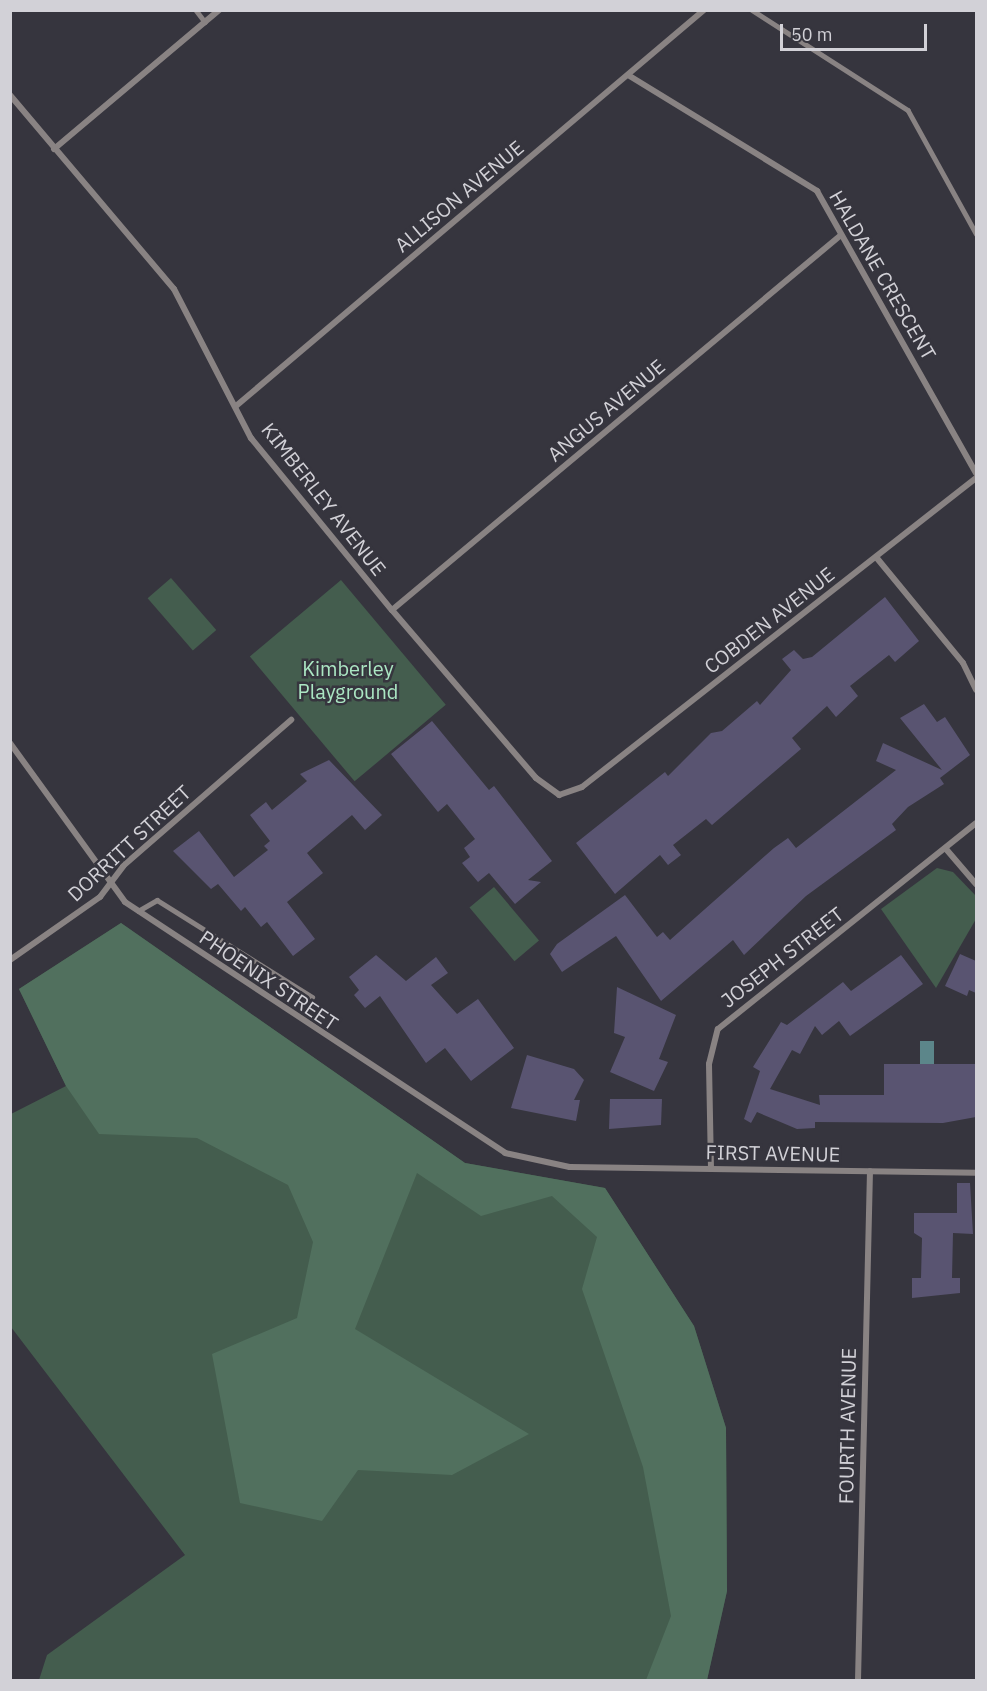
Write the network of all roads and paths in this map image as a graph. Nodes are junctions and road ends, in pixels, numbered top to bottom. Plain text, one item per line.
1 (196, 10) edge
2 (219, 10) edge
3 (704, 10) edge
4 (752, 10) edge
5 (205, 22) junction
6 (628, 75) junction
7 (10, 95) edge
8 (54, 149) junction
9 (976, 233) edge
10 (842, 235) junction
11 (236, 406) junction
12 (976, 473) edge
13 (976, 478) edge
14 (876, 557) junction
15 (392, 610) junction
16 (976, 690) edge
17 (291, 720) dead end
18 (10, 743) edge
19 (582, 787) joint
20 (976, 823) edge
21 (946, 849) junction
22 (111, 883) junction
23 (976, 884) edge
24 (138, 911) junction
25 (10, 960) edge
26 (312, 997) dead end
27 (570, 1167) joint
28 (711, 1169) junction
29 (870, 1171) junction
30 (976, 1173) edge
31 (858, 1680) edge

1 - 5 lane
2 - 5 street
3 - 6 street, ALLISON AVENUE
4 - 9 lane
5 - 8 street
6 - 10 street, HALDANE CRESCENT
6 - 11 street, ALLISON AVENUE
7 - 8 street, KIMBERLEY AVENUE
8 - 11 street, KIMBERLEY AVENUE
10 - 12 street, HALDANE CRESCENT
10 - 15 street, ANGUS AVENUE
11 - 15 street, KIMBERLEY AVENUE
13 - 14 street, COBDEN AVENUE
14 - 16 street
14 - 19 street, COBDEN AVENUE
15 - 19 street, KIMBERLEY AVENUE
17 - 22 street, DORRITT STREET
18 - 22 street, PHOENIX STREET
20 - 21 street, JOSEPH STREET
21 - 23 street
21 - 28 street, JOSEPH STREET
22 - 24 street, PHOENIX STREET
22 - 25 street, DORRITT STREET
24 - 26 lane
24 - 27 street, PHOENIX STREET
27 - 28 street, FIRST AVENUE
28 - 29 street, FIRST AVENUE
29 - 30 street, FIRST AVENUE
29 - 31 street, FOURTH AVENUE

